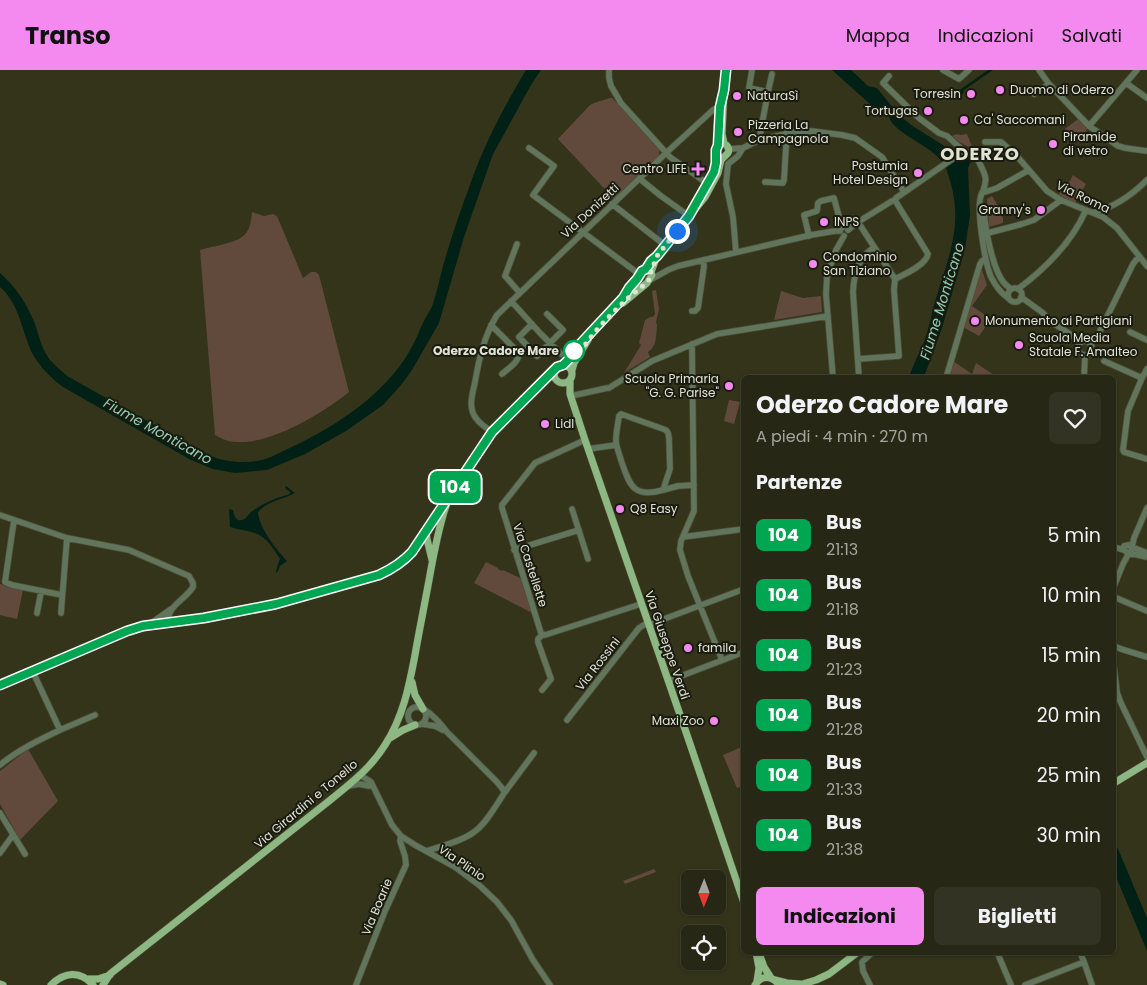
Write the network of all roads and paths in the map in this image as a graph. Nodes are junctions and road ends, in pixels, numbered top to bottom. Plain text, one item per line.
1 (609, 70) edge
2 (726, 70) edge
3 (752, 70) edge
4 (943, 70) edge
5 (969, 70) edge
6 (1039, 70) edge
7 (1137, 70) edge
8 (772, 74) dead end
9 (889, 76) dead end
10 (1047, 81) junction
11 (1126, 83) junction
12 (724, 90) junction
13 (768, 92) junction
14 (1034, 94) dead end
15 (1147, 98) edge
16 (720, 107) junction
17 (1089, 126) junction
18 (786, 134) junction
19 (759, 140) junction
20 (985, 142) dead end
21 (529, 148) dead end
22 (743, 148) junction
23 (722, 150) junction
24 (1147, 151) edge
25 (666, 153) junction
26 (962, 154) junction
27 (1029, 170) junction
28 (640, 179) junction
29 (1147, 180) edge
30 (764, 182) dead end
31 (708, 184) junction
32 (904, 192) junction
33 (984, 192) junction
34 (894, 200) junction
35 (1061, 200) junction
36 (612, 204) junction
37 (1106, 208) junction
38 (1086, 210) junction
39 (1095, 212) junction
40 (689, 216) junction
41 (1103, 216) junction
42 (858, 222) junction
43 (844, 231) junction
44 (583, 232) junction
45 (984, 235) junction
46 (809, 236) junction
47 (517, 244) dead end
48 (666, 246) junction
49 (874, 246) junction
50 (736, 252) junction
51 (1140, 257) junction
52 (985, 259) junction
53 (703, 260) junction
54 (1147, 266) edge
55 (638, 276) junction
56 (648, 276) junction
57 (895, 279) junction
58 (1015, 289) junction
59 (520, 293) junction
60 (1022, 297) junction
61 (1008, 298) junction
62 (512, 301) junction
63 (692, 311) dead end
64 (547, 314) dead end
65 (828, 316) junction
66 (532, 324) junction
67 (491, 325) junction
68 (1130, 332) dead end
69 (1147, 340) edge
70 (550, 343) junction
71 (692, 344) junction
72 (1080, 344) junction
73 (1090, 344) junction
74 (561, 354) dead end
75 (1085, 355) junction
76 (858, 359) junction
77 (1104, 361) dead end
78 (563, 365) junction
79 (555, 369) junction
80 (1147, 369) edge
81 (572, 370) junction
82 (502, 374) dead end
83 (833, 375) edge
84 (859, 375) edge
85 (947, 375) edge
86 (1084, 375) edge
87 (1142, 378) junction
88 (570, 380) junction
89 (560, 382) junction
90 (537, 387) junction
91 (571, 395) junction
92 (492, 432) junction
93 (585, 440) junction
94 (616, 444) junction
95 (588, 449) junction
96 (1147, 459) edge
97 (694, 485) junction
98 (663, 490) junction
99 (449, 497) junction
100 (1147, 508) edge
101 (572, 509) dead end
102 (0, 516) edge
103 (14, 520) junction
104 (741, 529) edge
105 (579, 530) junction
106 (426, 531) junction
107 (683, 536) junction
108 (67, 538) junction
109 (437, 541) junction
110 (1116, 547) edge
111 (1127, 549) junction
112 (514, 550) junction
113 (412, 552) junction
114 (1147, 553) edge
115 (431, 554) junction
116 (1147, 557) edge
117 (588, 559) dead end
118 (433, 562) junction
119 (1116, 581) edge
120 (741, 589) edge
121 (41, 592) junction
122 (62, 596) junction
123 (1116, 598) edge
124 (641, 604) junction
125 (700, 606) junction
126 (172, 608) junction
127 (1147, 611) edge
128 (37, 612) dead end
129 (61, 613) dead end
130 (167, 623) junction
131 (648, 624) junction
132 (150, 625) junction
133 (542, 635) junction
134 (1116, 647) edge
135 (1122, 649) junction
136 (1116, 650) edge
137 (741, 653) edge
138 (1147, 657) edge
139 (722, 660) junction
140 (32, 670) junction
141 (411, 677) junction
142 (1116, 680) edge
143 (668, 681) junction
144 (0, 684) edge
145 (542, 690) dead end
146 (424, 709) junction
147 (95, 715) dead end
148 (567, 720) dead end
149 (419, 725) junction
150 (60, 730) junction
151 (447, 732) junction
152 (390, 738) junction
153 (534, 753) dead end
154 (1147, 757) edge
155 (372, 763) junction
156 (1147, 763) edge
157 (0, 765) edge
158 (360, 775) junction
159 (1116, 782) edge
160 (372, 786) junction
161 (346, 787) junction
162 (505, 792) junction
163 (0, 813) edge
164 (13, 835) junction
165 (401, 836) junction
166 (426, 851) junction
167 (0, 853) edge
168 (25, 854) dead end
169 (741, 894) edge
170 (758, 955) edge
171 (759, 955) edge
172 (854, 955) edge
173 (870, 955) edge
174 (998, 955) edge
175 (1081, 955) edge
176 (1084, 962) junction
177 (110, 974) junction
178 (86, 979) junction
179 (775, 981) edge
180 (755, 984) edge
181 (51, 985) edge
182 (93, 985) edge
183 (103, 985) edge
184 (356, 985) edge
185 (550, 985) edge
186 (799, 985) edge
187 (870, 985) edge
188 (1011, 985) edge
189 (1025, 985) edge
190 (1092, 985) edge

1 - 25 street
2 - 12 main road
3 - 13 street
4 - 5 street
6 - 10 street
7 - 11 street
8 - 13 street
9 - 26 street
10 - 14 street
10 - 17 street
11 - 15 street
11 - 17 street
12 - 16 main road
12 - 23 main road
13 - 19 street
16 - 23 main road
16 - 25 street, Via Donizetti
17 - 24 street
18 - 19 street
18 - 30 street
18 - 32 street
19 - 22 street
20 - 27 street, Via Roma
21 - 44 street
22 - 23 street
22 - 50 street
23 - 31 main road
23 - 40 main road
25 - 28 street, Via Donizetti
25 - 31 street
26 - 32 street
26 - 33 street
27 - 33 street
27 - 35 street, Via Roma
28 - 36 street, Via Donizetti
28 - 40 street
29 - 37 street
31 - 40 main road
32 - 34 street
33 - 45 street
34 - 42 street
34 - 57 street
35 - 38 street, Via Roma
35 - 45 street
36 - 44 street, Via Donizetti
36 - 48 street
37 - 39 street
37 - 41 street
38 - 39 street, Via Roma
38 - 58 street
39 - 41 street, Via Roma
40 - 48 main road
41 - 51 street, Via Roma
42 - 43 street
42 - 49 street
43 - 46 street
43 - 46 street
43 - 65 street
44 - 55 street
44 - 59 street, Via Donizetti
45 - 52 street
45 - 58 street
46 - 50 street
47 - 59 street
48 - 56 main road
49 - 57 street
49 - 76 street
50 - 53 street
51 - 54 street, Via Roma
51 - 73 street
52 - 61 street
52 - 85 street
53 - 56 street
53 - 63 street
55 - 56 main road
55 - 56 main road
55 - 78 main road
56 - 81 main road
57 - 76 street
58 - 60 street
58 - 61 street
59 - 62 street, Via Donizetti
60 - 61 street
60 - 72 street
62 - 66 street
62 - 67 street, Via Donizetti
64 - 70 street
65 - 71 street
65 - 83 street
66 - 70 street
66 - 70 street
67 - 82 street
67 - 92 street, Via Donizetti
68 - 69 street
70 - 74 street
71 - 91 street
71 - 97 street
72 - 73 street
72 - 75 street
73 - 75 street
75 - 86 street
76 - 84 street
77 - 87 street
78 - 79 main road
78 - 81 main road
79 - 89 main road
79 - 90 main road
80 - 87 street
81 - 88 main road
87 - 96 street
88 - 89 main road
88 - 91 main road, Via Giuseppe Verdi
89 - 90 main road
89 - 91 main road, Via Giuseppe Verdi
90 - 92 main road
91 - 93 main road, Via Giuseppe Verdi
92 - 99 main road
93 - 95 main road, Via Giuseppe Verdi
93 - 112 street, Via Castellette
94 - 95 street
94 - 98 street
94 - 98 street
95 - 124 main road, Via Giuseppe Verdi
97 - 98 street
97 - 107 street
99 - 106 main road
99 - 109 main road, Via Girardini e Tonello
100 - 111 street
101 - 105 street
102 - 103 street
103 - 108 street
103 - 121 street
104 - 107 street
105 - 112 street
105 - 117 street
106 - 109 main road
106 - 113 main road
106 - 115 main road, Via Girardini e Tonello
107 - 125 street
108 - 122 street
108 - 126 street
109 - 118 main road, Via Girardini e Tonello
110 - 111 street
111 - 114 street
111 - 116 street
111 - 119 street
112 - 133 street, Via Castellette
113 - 115 main road
113 - 130 main road
115 - 118 main road, Via Girardini e Tonello
118 - 141 main road, Via Girardini e Tonello
120 - 125 street
121 - 122 street
121 - 128 street
122 - 129 street
123 - 127 street
124 - 131 main road, Via Giuseppe Verdi
124 - 133 street
125 - 131 street
125 - 139 street
126 - 130 street
126 - 132 street
130 - 132 main road
131 - 143 main road, Via Giuseppe Verdi
131 - 148 street, Via Rossini
132 - 140 main road
133 - 145 street, Via Castellette
134 - 135 street
135 - 136 street
135 - 138 street
137 - 139 street
139 - 143 street
140 - 144 main road
140 - 150 street
141 - 146 main road
141 - 152 main road, Via Girardini e Tonello
142 - 154 street
143 - 169 main road, Via Giuseppe Verdi
146 - 149 street
146 - 149 street
146 - 151 street
147 - 150 street
149 - 151 street
149 - 152 main road
150 - 157 street
151 - 162 street
152 - 155 main road, Via Girardini e Tonello
153 - 162 street
155 - 158 main road, Via Girardini e Tonello
155 - 160 street
156 - 159 main road
158 - 160 street, Via Plinio
158 - 161 main road, Via Girardini e Tonello
160 - 161 street
160 - 165 street, Via Plinio
161 - 177 main road, Via Girardini e Tonello
162 - 166 street
163 - 164 street
164 - 167 street
164 - 168 street
165 - 166 street, Via Plinio
165 - 184 street, Via Boarie
166 - 185 street, Via Plinio
170 - 180 main road
171 - 179 main road
172 - 186 main road
173 - 187 street
174 - 188 street
175 - 176 street
176 - 189 street
176 - 190 street
177 - 178 main road, Via Girardini e Tonello
177 - 183 main road, Via Girardini e Tonello
178 - 181 main road, Via Girardini e Tonello
178 - 182 main road
179 - 180 main road
179 - 186 main road

